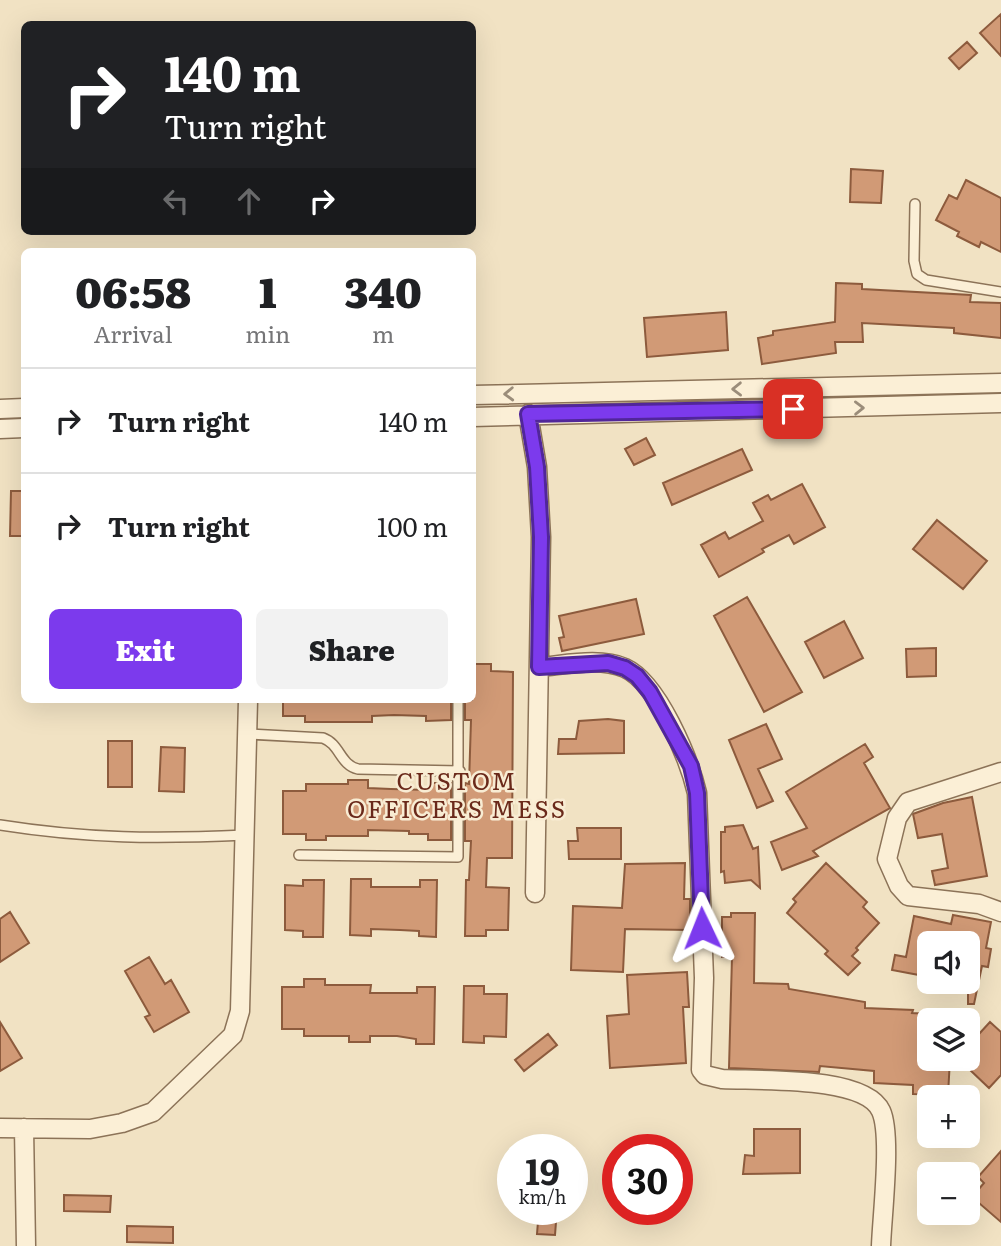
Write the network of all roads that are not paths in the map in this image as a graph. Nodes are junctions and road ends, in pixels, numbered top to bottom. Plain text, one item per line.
1 (915, 204) dead end
2 (1001, 292) edge
3 (1001, 383) edge
4 (891, 386) junction
5 (476, 395) edge
6 (1001, 403) edge
7 (892, 407) junction
8 (21, 408) edge
9 (0, 409) edge
10 (528, 414) junction
11 (476, 417) edge
12 (21, 428) edge
13 (0, 429) edge
14 (539, 667) junction
15 (248, 703) edge
16 (458, 703) edge
17 (247, 734) junction
18 (460, 771) junction
19 (1001, 772) edge
20 (0, 825) edge
21 (246, 835) junction
22 (299, 855) dead end
23 (535, 893) dead end
24 (1001, 912) edge
25 (0, 1128) edge
26 (24, 1128) junction
27 (26, 1246) edge
28 (881, 1246) edge

1 - 2 lane
3 - 4 street
4 -> 5 street
4 - 7 street
6 - 7 street
10 -> 7 street
8 - 9 street
10 - 11 street
10 - 14 street
12 - 13 street
14 - 23 street
14 - 28 street
15 - 17 street
16 - 18 lane
17 - 18 lane
17 - 21 street
18 - 22 lane
19 - 24 street
20 - 21 lane
21 - 26 street
25 - 26 street
26 - 27 street

